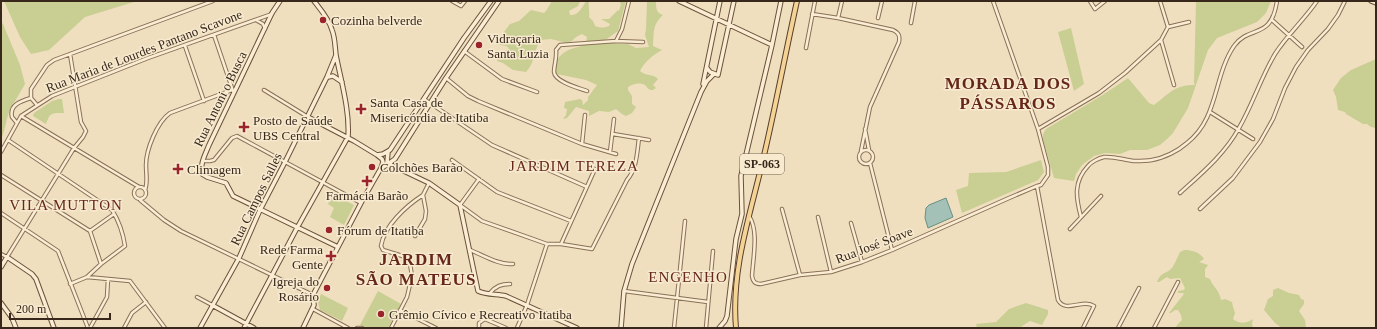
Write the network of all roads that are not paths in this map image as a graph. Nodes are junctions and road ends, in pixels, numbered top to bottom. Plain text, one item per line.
1 (213, 1) edge
2 (280, 1) edge
3 (315, 1) edge
4 (452, 1) edge
5 (465, 1) edge
6 (491, 1) edge
7 (499, 1) edge
8 (629, 1) edge
9 (679, 1) edge
10 (720, 1) edge
11 (734, 1) edge
12 (781, 1) edge
13 (797, 1) edge
14 (815, 1) edge
15 (842, 1) edge
16 (882, 1) edge
17 (916, 1) edge
18 (992, 1) edge
19 (1090, 1) edge
20 (1105, 1) edge
21 (1160, 1) edge
22 (1277, 1) edge
23 (1316, 1) edge
24 (1345, 1) edge
25 (1371, 1) edge
26 (1376, 3) edge
27 (272, 13) junction
28 (812, 14) junction
29 (838, 18) junction
30 (878, 18) dead end
31 (716, 19) junction
32 (255, 20) junction
33 (1272, 20) junction
34 (1189, 22) dead end
35 (911, 23) dead end
36 (728, 24) junction
37 (1168, 27) junction
38 (265, 29) junction
39 (468, 32) junction
40 (214, 35) junction
41 (1289, 35) junction
42 (474, 37) junction
43 (1161, 40) junction
44 (616, 41) junction
45 (643, 42) dead end
46 (772, 45) junction
47 (185, 46) junction
48 (1302, 47) dead end
49 (806, 48) dead end
50 (464, 51) junction
51 (70, 54) junction
52 (336, 54) junction
53 (707, 68) junction
54 (716, 74) junction
55 (327, 77) junction
56 (446, 78) junction
57 (342, 82) junction
58 (1174, 85) dead end
59 (75, 86) junction
60 (232, 90) junction
61 (264, 90) dead end
62 (587, 91) dead end
63 (537, 92) dead end
64 (701, 92) junction
65 (234, 95) junction
66 (31, 98) junction
67 (424, 99) junction
68 (204, 101) junction
69 (430, 103) junction
70 (37, 104) junction
71 (1210, 112) junction
72 (585, 115) dead end
73 (21, 116) junction
74 (308, 117) junction
75 (614, 119) dead end
76 (17, 123) junction
77 (865, 128) junction
78 (1038, 129) junction
79 (1239, 130) junction
80 (400, 134) junction
81 (613, 134) junction
82 (348, 137) junction
83 (639, 138) junction
84 (407, 139) junction
85 (1253, 139) dead end
86 (8, 140) junction
87 (649, 140) dead end
88 (582, 144) junction
89 (74, 148) junction
90 (870, 150) junction
91 (861, 151) junction
92 (1, 152) edge
93 (388, 152) junction
94 (610, 152) junction
95 (616, 154) dead end
96 (377, 155) junction
97 (395, 159) junction
98 (202, 160) junction
99 (452, 160) dead end
100 (285, 162) junction
101 (388, 163) junction
102 (870, 163) junction
103 (381, 168) junction
104 (398, 168) junction
105 (595, 169) dead end
106 (57, 175) junction
107 (1, 176) edge
108 (479, 179) junction
109 (146, 182) junction
110 (322, 182) junction
111 (132, 183) junction
112 (429, 183) junction
113 (1037, 186) junction
114 (140, 187) junction
115 (587, 187) junction
116 (135, 189) junction
117 (146, 190) junction
118 (1180, 193) dead end
119 (146, 195) junction
120 (423, 195) junction
121 (1101, 196) dead end
122 (140, 200) junction
123 (42, 201) junction
124 (361, 203) junction
125 (148, 205) junction
126 (460, 205) junction
127 (782, 209) dead end
128 (1200, 209) dead end
129 (260, 210) junction
130 (1, 213) edge
131 (114, 214) junction
132 (749, 215) junction
133 (818, 217) dead end
134 (1081, 217) junction
135 (571, 221) junction
136 (684, 221) dead end
137 (851, 223) dead end
138 (297, 228) junction
139 (25, 229) junction
140 (1070, 229) dead end
141 (90, 231) junction
142 (414, 236) dead end
143 (547, 244) junction
144 (561, 244) junction
145 (338, 247) junction
146 (470, 250) junction
147 (892, 250) junction
148 (713, 251) dead end
149 (1, 254) edge
150 (7, 257) junction
151 (238, 258) junction
152 (862, 262) junction
153 (101, 264) junction
154 (513, 264) dead end
155 (1, 267) edge
156 (831, 272) junction
157 (272, 274) junction
158 (800, 276) junction
159 (87, 277) junction
160 (108, 279) junction
161 (1178, 282) dead end
162 (70, 284) junction
163 (510, 284) dead end
164 (1139, 288) dead end
165 (624, 291) junction
166 (490, 293) junction
167 (313, 295) junction
168 (197, 297) dead end
169 (677, 298) junction
170 (146, 302) junction
171 (708, 302) junction
172 (1, 303) edge
173 (212, 305) junction
174 (527, 306) junction
175 (313, 308) junction
176 (400, 310) junction
177 (246, 323) junction
178 (16, 328) edge
179 (54, 328) edge
180 (89, 328) edge
181 (124, 328) edge
182 (165, 328) edge
183 (200, 328) edge
184 (244, 328) edge
185 (254, 328) edge
186 (303, 328) edge
187 (348, 328) edge
188 (357, 328) edge
189 (362, 328) edge
190 (391, 328) edge
191 (435, 328) edge
192 (479, 328) edge
193 (506, 328) edge
194 (517, 328) edge
195 (577, 328) edge
196 (621, 328) edge
197 (674, 328) edge
198 (706, 328) edge
199 (719, 328) edge
200 (736, 328) edge
201 (1083, 328) edge
202 (1118, 328) edge
203 (1154, 328) edge

1 - 51 street
2 - 27 main road, Rua Antoni o Busca
3 - 52 main road
4 - 5 street
6 - 39 main road
7 - 42 main road
8 - 44 street
9 - 31 main road
10 - 31 main road
11 - 36 main road
12 - 46 main road
13 - 132 main road, SP-063
14 - 28 street
15 - 29 street
16 - 30 street
17 - 35 street
18 - 78 street
19 - 20 street
21 - 37 street
22 - 33 street
23 - 41 street
24 - 128 street
25 - 26 main road
27 - 32 street, Rua Maria de Lourdes Pantano Scavone
27 - 38 main road, Rua Antoni o Busca
28 - 29 street
28 - 49 street
29 - 77 street
31 - 36 main road
31 - 53 main road
32 - 38 street, Rua Maria de Lourdes Pantano Scavone
32 - 40 street, Rua Maria de Lourdes Pantano Scavone
33 - 41 street
33 - 71 street
34 - 37 street
36 - 46 main road
36 - 54 main road
37 - 43 street
38 - 65 main road, Rua Antoni o Busca
39 - 42 main road
39 - 67 main road
40 - 47 street, Rua Maria de Lourdes Pantano Scavone
40 - 60 street
41 - 48 street
41 - 79 street
42 - 50 main road
43 - 58 street
43 - 78 street
44 - 45 street
44 - 62 street
46 - 199 main road
47 - 59 street, Rua Maria de Lourdes Pantano Scavone
47 - 68 street
50 - 56 main road
50 - 63 street
51 - 59 street
51 - 66 street
52 - 55 main road, Rua Campos Salles
52 - 57 main road
53 - 54 main road
53 - 64 main road
54 - 64 main road
55 - 57 main road
55 - 74 main road, Rua Campos Salles
56 - 69 main road
56 - 88 street
57 - 82 main road
59 - 70 street, Rua Maria de Lourdes Pantano Scavone
59 - 89 street
60 - 65 street
60 - 68 street
61 - 74 street
64 - 165 main road
65 - 98 main road, Rua Antoni o Busca
66 - 70 street
66 - 76 street
67 - 69 street
67 - 80 main road
68 - 109 street
69 - 84 main road
69 - 115 street
70 - 73 street, Rua Maria de Lourdes Pantano Scavone
71 - 79 street
71 - 134 street
72 - 88 street
73 - 76 street
73 - 89 street
74 - 82 main road
74 - 100 main road, Rua Campos Salles
75 - 81 street
76 - 86 street
77 - 90 street
77 - 91 street
78 - 113 street
79 - 85 street
79 - 118 street
80 - 84 main road
80 - 93 main road
81 - 83 street
81 - 94 street
82 - 96 main road
82 - 110 main road
83 - 87 street
83 - 144 street
84 - 97 main road
86 - 92 street
86 - 106 street
88 - 94 street
89 - 106 street
89 - 111 street
90 - 91 street
90 - 102 street
91 - 102 street
93 - 96 main road
93 - 101 main road
94 - 95 street
96 - 103 main road
97 - 101 main road
97 - 104 main road
98 - 100 street
98 - 129 main road, Rua Antoni o Busca
99 - 108 street
100 - 110 street
100 - 129 main road, Rua Campos Salles
101 - 103 main road
101 - 104 main road
102 - 147 street
103 - 124 main road
104 - 112 main road
105 - 115 street
106 - 123 street
106 - 131 street
107 - 123 street
108 - 126 street
108 - 135 street
109 - 114 street
109 - 117 street
110 - 124 street
110 - 138 main road
111 - 114 street
111 - 116 street
112 - 120 street
112 - 126 main road
113 - 147 street, Rua José Soave
113 - 201 street
114 - 116 street
114 - 117 street
115 - 135 street
116 - 122 street
117 - 119 street
119 - 122 street
119 - 125 street
120 - 142 street
120 - 176 street
121 - 134 street
122 - 125 street
123 - 139 street
123 - 141 street
124 - 145 main road
125 - 151 street
126 - 143 street
126 - 146 main road
127 - 158 street
129 - 138 main road, Rua Antoni o Busca
129 - 151 main road, Rua Campos Salles
130 - 139 street
131 - 141 street
131 - 153 street
132 - 158 street, Rua José Soave
132 - 200 main road, SP-063
133 - 156 street
134 - 140 street
135 - 144 street
136 - 169 street
137 - 152 street
138 - 145 main road, Rua Antoni o Busca
138 - 157 main road
139 - 150 street
139 - 162 street
141 - 153 street
143 - 144 street
143 - 174 street
145 - 167 main road
146 - 154 street
146 - 166 main road
147 - 152 street, Rua José Soave
148 - 171 street
149 - 150 street
150 - 155 main road
150 - 179 main road
151 - 157 street
151 - 173 main road, Rua Campos Salles
152 - 156 street, Rua José Soave
153 - 159 street
156 - 158 street, Rua José Soave
157 - 167 street
157 - 177 main road
159 - 160 street
159 - 162 street
160 - 170 street
160 - 180 street
161 - 203 street
162 - 180 street
163 - 166 street
164 - 202 street
165 - 169 street
165 - 196 main road
166 - 174 main road
167 - 175 main road
168 - 173 street
169 - 171 street
169 - 197 street
170 - 181 street
170 - 182 street
171 - 198 street
172 - 178 main road
173 - 177 main road
173 - 183 main road, Rua Campos Salles
174 - 194 street
174 - 195 main road
175 - 186 main road
175 - 187 street
176 - 190 street
176 - 191 street
177 - 184 main road
177 - 185 main road
188 - 189 street
192 - 193 street

